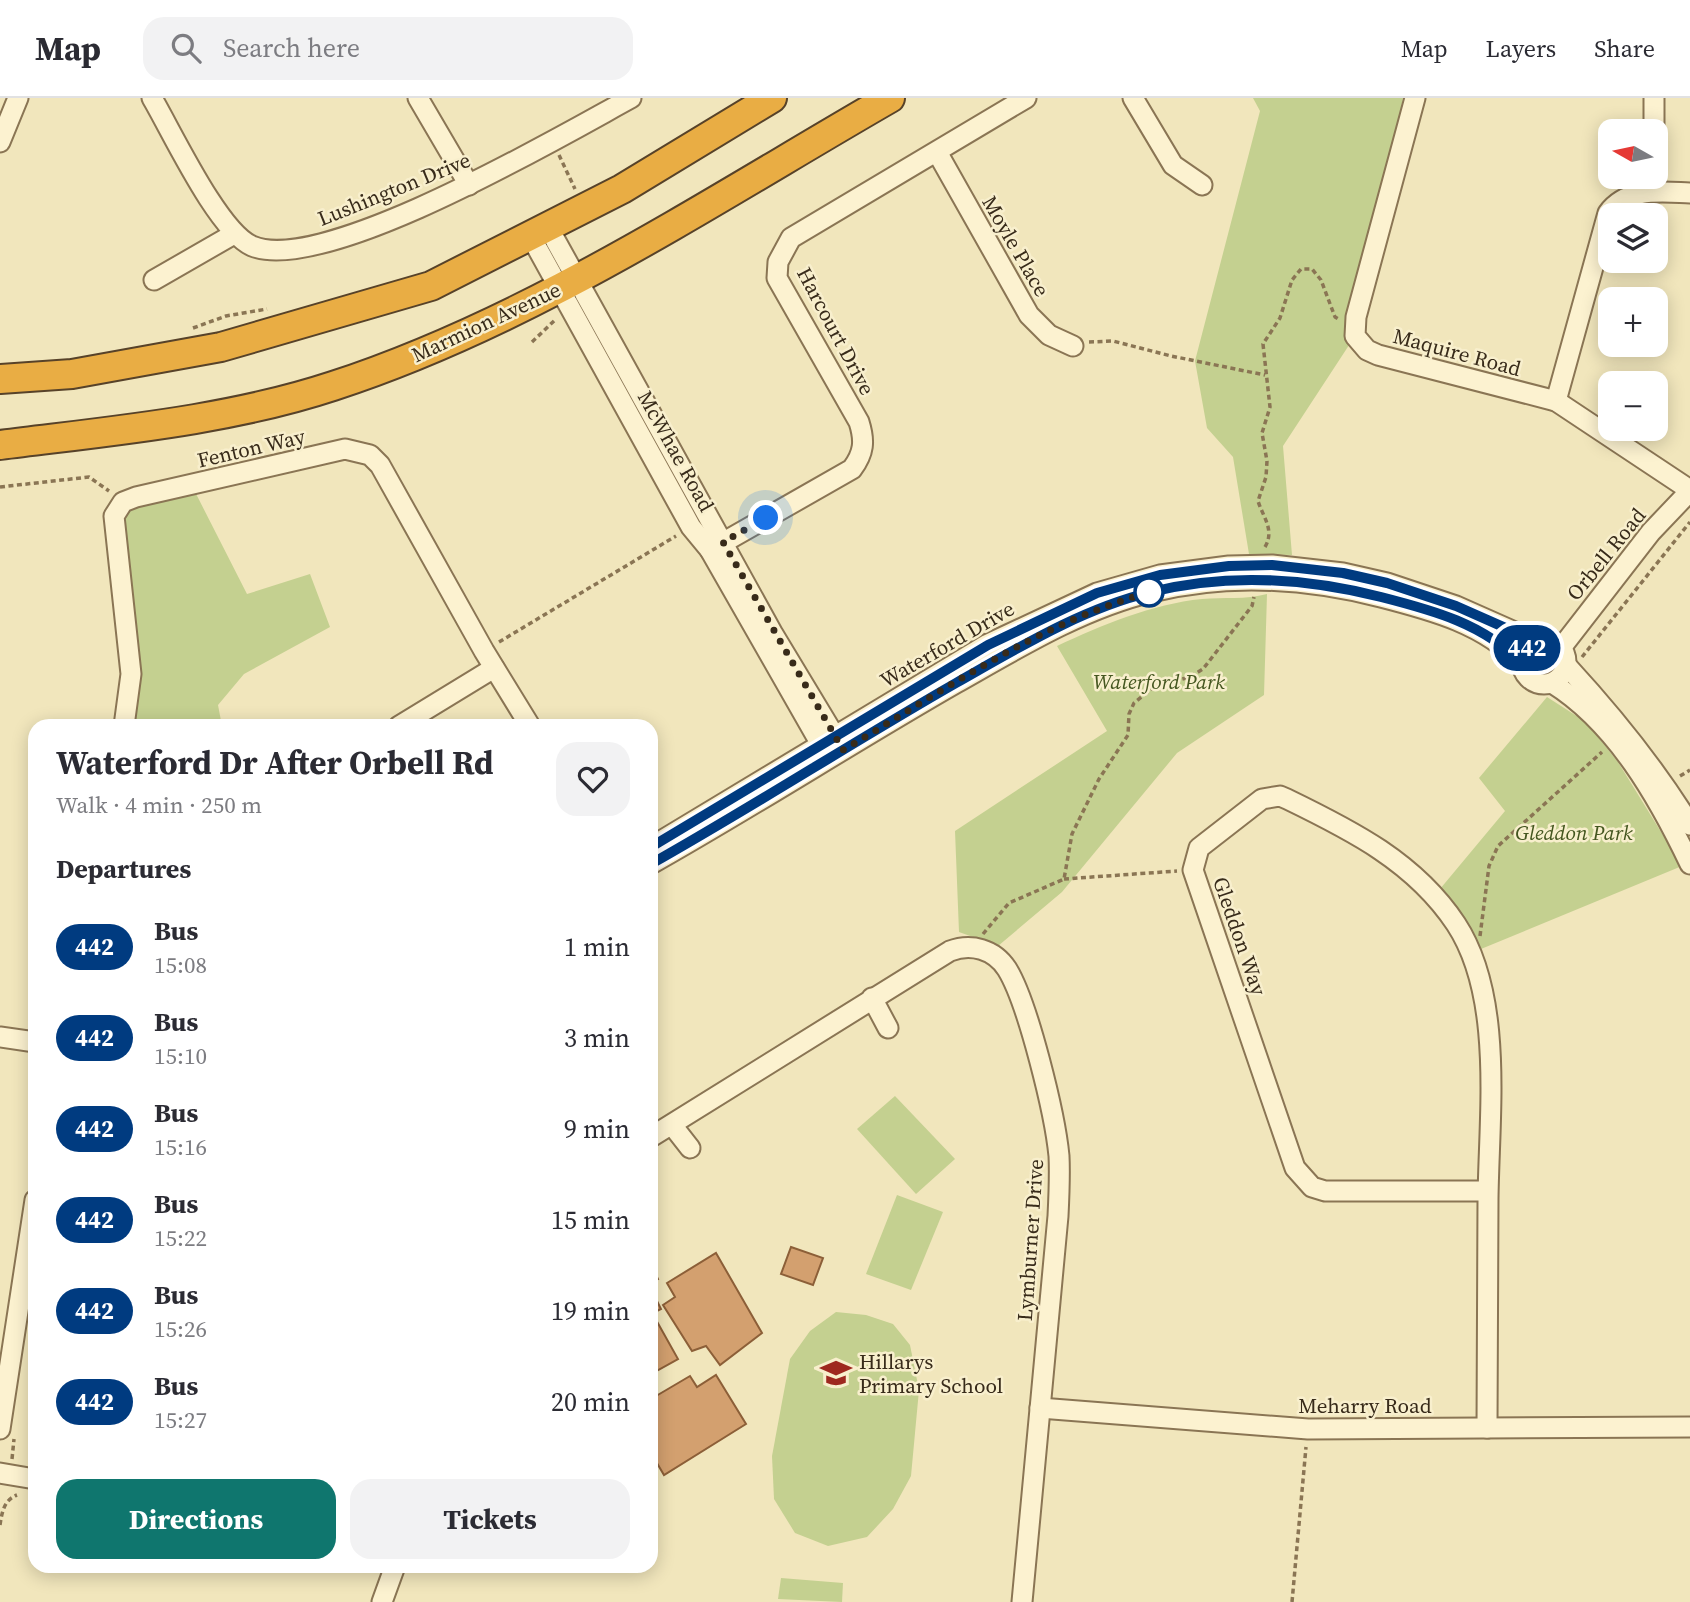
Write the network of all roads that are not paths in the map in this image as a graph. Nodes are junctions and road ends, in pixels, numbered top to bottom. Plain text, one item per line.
1 (18, 98) edge
2 (152, 98) edge
3 (418, 98) edge
4 (631, 98) edge
5 (772, 98) edge
6 (890, 98) edge
7 (1026, 98) edge
8 (1133, 98) edge
9 (1415, 98) edge
10 (1654, 98) edge
11 (1654, 119) edge
12 (0, 142) edge
13 (937, 152) junction
14 (469, 185) junction
15 (1202, 186) dead end
16 (1668, 188) edge
17 (1643, 189) edge
18 (1690, 193) edge
19 (539, 231) junction
20 (233, 234) junction
21 (154, 280) dead end
22 (567, 284) junction
23 (1073, 346) road end
24 (0, 379) edge
25 (1556, 401) junction
26 (0, 444) edge
27 (1690, 490) edge
28 (716, 546) junction
29 (1255, 573) junction
30 (1535, 641) junction
31 (1570, 660) junction
32 (1522, 664) junction
33 (494, 668) junction
34 (1552, 682) junction
35 (125, 719) edge
36 (410, 719) edge
37 (526, 719) edge
38 (832, 747) junction
39 (1690, 825) edge
40 (658, 843) edge
41 (658, 859) edge
42 (1690, 864) edge
43 (872, 998) junction
44 (888, 1028) dead end
45 (0, 1037) edge
46 (28, 1041) edge
47 (0, 1051) edge
48 (28, 1055) edge
49 (672, 1125) junction
50 (658, 1133) edge
51 (690, 1148) dead end
52 (1488, 1191) junction
53 (28, 1278) edge
54 (1040, 1408) junction
55 (1690, 1427) edge
56 (1487, 1428) junction
57 (0, 1429) edge
58 (0, 1473) edge
59 (28, 1478) edge
60 (392, 1573) edge
61 (382, 1602) edge
62 (1022, 1602) edge

1 - 12 street
2 - 20 street
3 - 14 street
4 - 14 street, Lushington Drive
5 - 19 highway
6 - 22 highway, Marmion Avenue
7 - 13 street, Harcourt Drive
8 - 15 street
9 - 25 street, Maquire Road
10 - 11 street
13 - 23 street, Moyle Place
13 - 28 street, Harcourt Drive
14 - 20 street, Lushington Drive
16 - 18 street
17 - 25 street
19 - 22 street, McWhae Road
19 - 24 highway
20 - 21 street
22 - 26 highway, Marmion Avenue
22 - 28 street, McWhae Road
22 - 28 street, McWhae Road
25 - 27 street, Maquire Road
27 - 31 street, Orbell Road
28 - 38 street, McWhae Road
29 - 30 street, Waterford Drive
29 - 32 street, Waterford Drive
29 - 38 street, Waterford Drive
30 - 31 street
30 - 32 street
31 - 34 street
31 - 39 street
32 - 34 street
33 - 35 street, Fenton Way
33 - 36 street
33 - 37 street, Fenton Way
34 - 42 street
38 - 40 street, Waterford Drive
38 - 41 street, Waterford Drive
43 - 44 street
43 - 49 street
43 - 54 street, Lymburner Drive
45 - 46 street
47 - 48 street
49 - 50 street
49 - 51 street
52 - 52 street, Gleddon Way
52 - 56 street, Gleddon Way
53 - 57 street
54 - 56 street, Meharry Road
54 - 62 street, Lymburner Drive
55 - 56 street, Meharry Road
58 - 59 street
60 - 61 street

